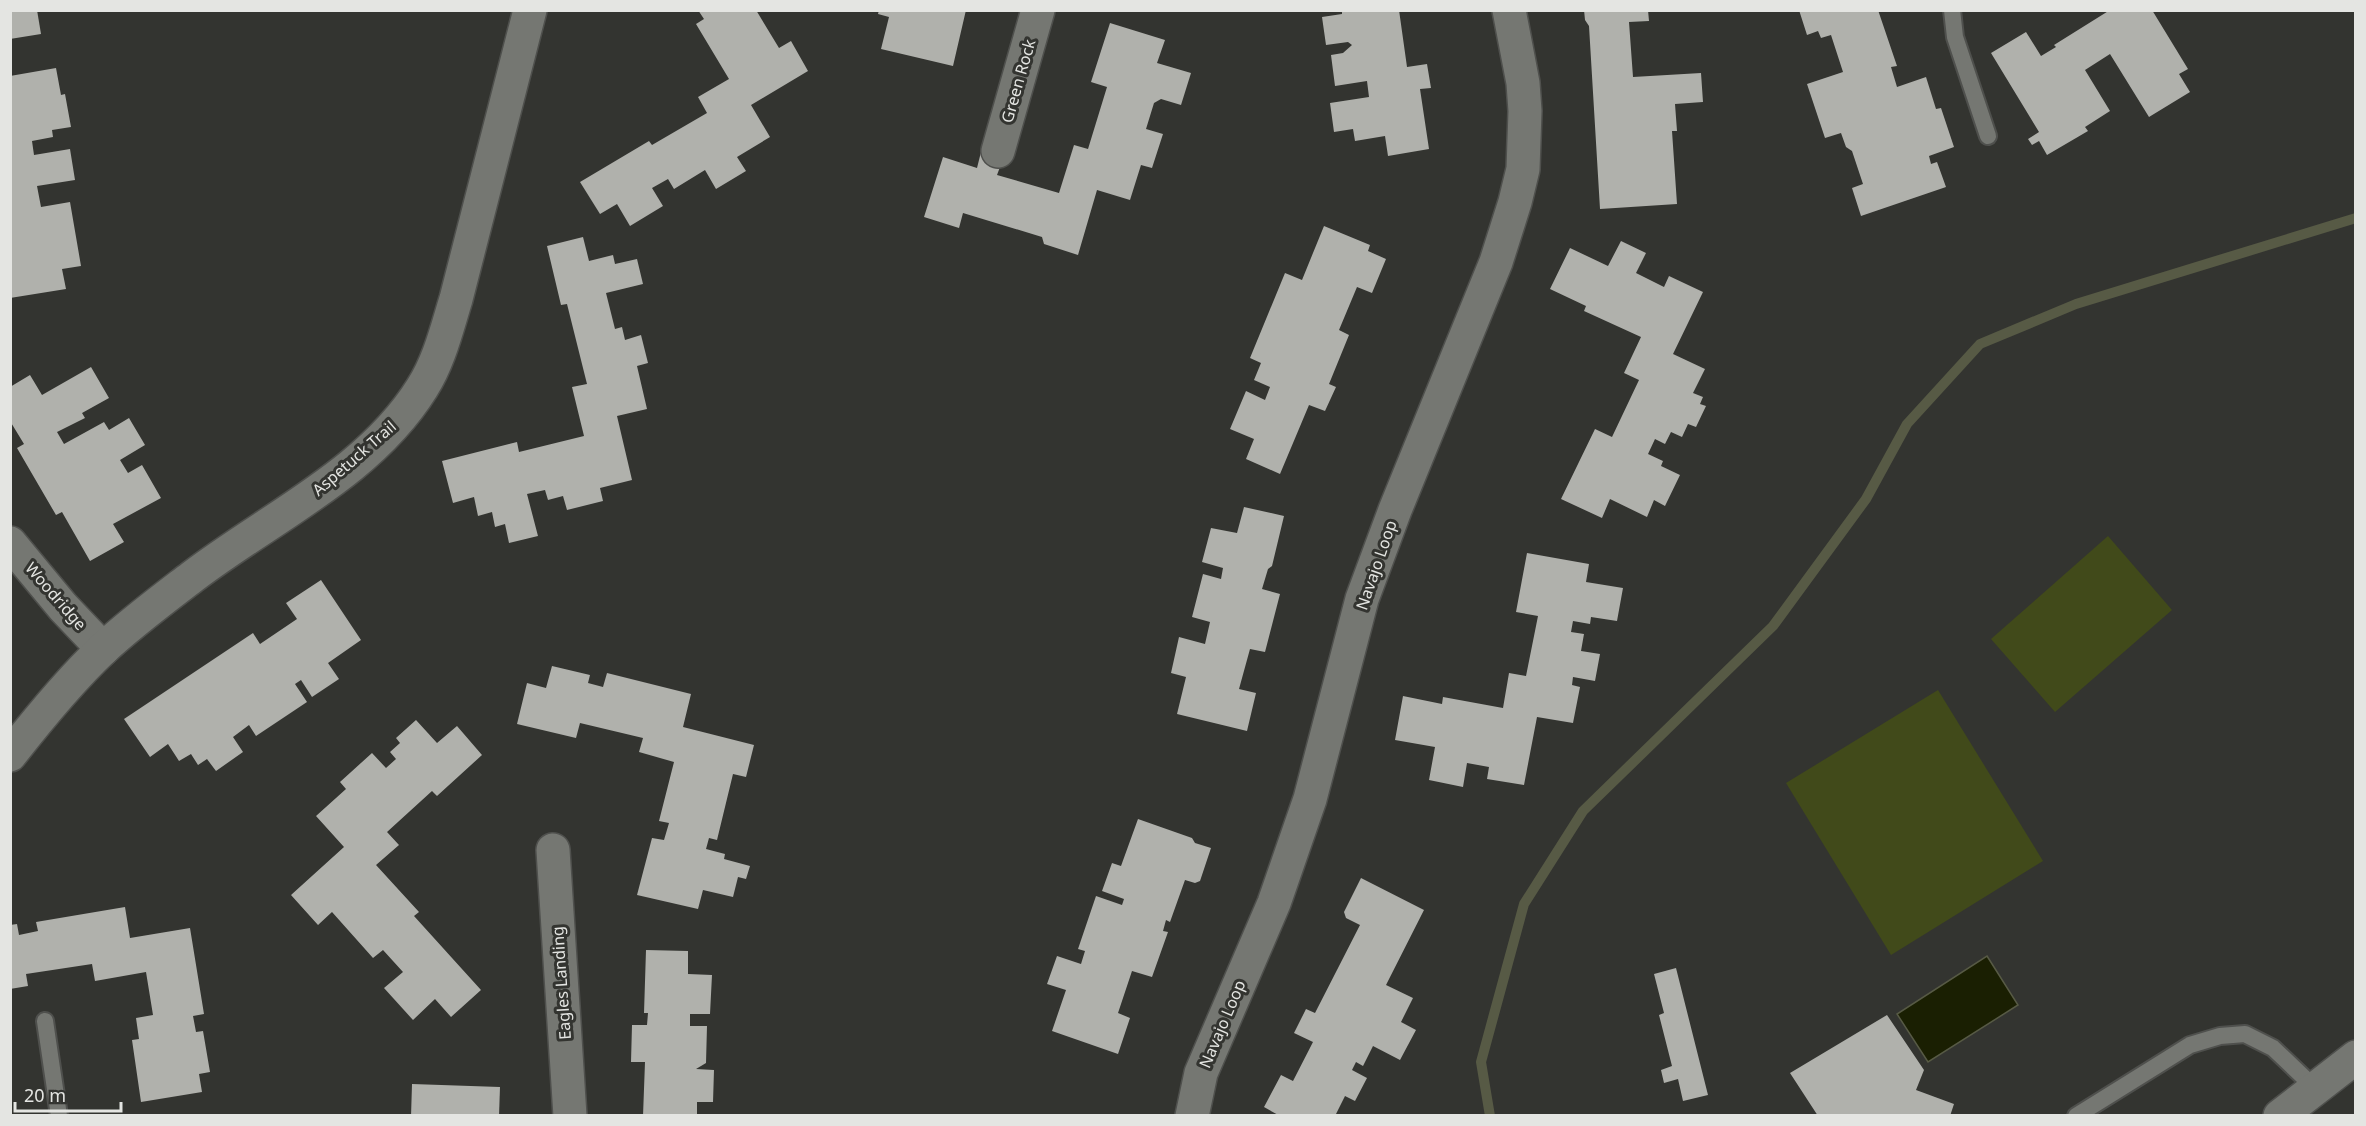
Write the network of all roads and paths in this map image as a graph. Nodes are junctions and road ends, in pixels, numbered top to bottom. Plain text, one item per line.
1 (530, 10) edge
2 (1038, 10) edge
3 (1509, 10) edge
4 (1952, 10) edge
5 (1988, 136) dead end
6 (998, 151) dead end
7 (10, 543) edge
8 (103, 649) junction
9 (10, 755) edge
10 (553, 850) dead end
11 (45, 1021) dead end
12 (2355, 1058) edge
13 (2316, 1089) junction
14 (59, 1116) edge
15 (570, 1116) edge
16 (1192, 1116) edge
17 (2076, 1116) edge
18 (2280, 1116) edge

1 - 8 street, Aspetuck Trail
2 - 6 street, Green Rock
3 - 16 street, Navajo Loop
4 - 5 lane
7 - 8 street, Woodridge
8 - 9 street, Aspetuck Trail
10 - 15 street, Eagles Landing
11 - 14 lane
12 - 13 street
13 - 17 lane
13 - 18 street

